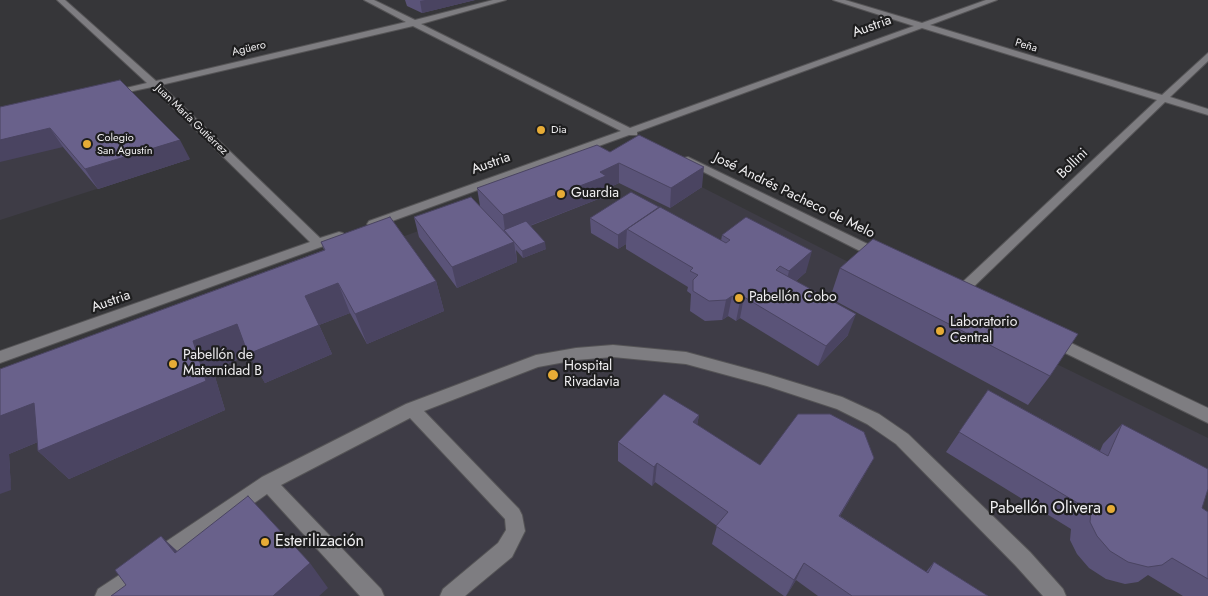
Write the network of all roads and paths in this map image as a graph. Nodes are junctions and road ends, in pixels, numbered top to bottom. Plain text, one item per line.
1 (61, 0) edge
2 (368, 0) edge
3 (502, 0) edge
4 (837, 0) edge
5 (993, 0) edge
6 (414, 23) junction
7 (920, 26) junction
8 (1208, 56) edge
9 (154, 84) junction
10 (106, 95) edge
11 (1162, 99) junction
12 (1208, 112) edge
13 (629, 131) junction
14 (643, 137) edge
15 (674, 153) edge
16 (365, 227) edge
17 (346, 234) edge
18 (319, 244) junction
19 (887, 259) edge
20 (958, 294) edge
21 (1039, 334) edge
22 (0, 357) edge
23 (412, 409) junction
24 (1208, 416) edge
25 (268, 483) junction
26 (357, 586) edge
27 (105, 596) edge
28 (374, 596) edge
29 (450, 596) edge
30 (1056, 596) edge

1 - 9 street, Juan María Gutiérrez
2 - 6 street
3 - 6 street, Agüero
4 - 7 street, Peña
5 - 7 street, Austria
6 - 9 street, Agüero
6 - 13 street
7 - 11 street, Peña
7 - 13 street, Austria
8 - 11 street, Bollini
9 - 10 street, Agüero
9 - 18 street, Juan María Gutiérrez
11 - 12 street, Peña
11 - 20 street, Bollini
13 - 14 street
13 - 16 street, Austria
15 - 19 street, José Andrés Pacheco de Melo
17 - 18 street, Austria
18 - 22 street, Austria
21 - 24 street
23 - 25 street
23 - 29 street
23 - 30 street
25 - 26 street
25 - 27 street
26 - 28 street

